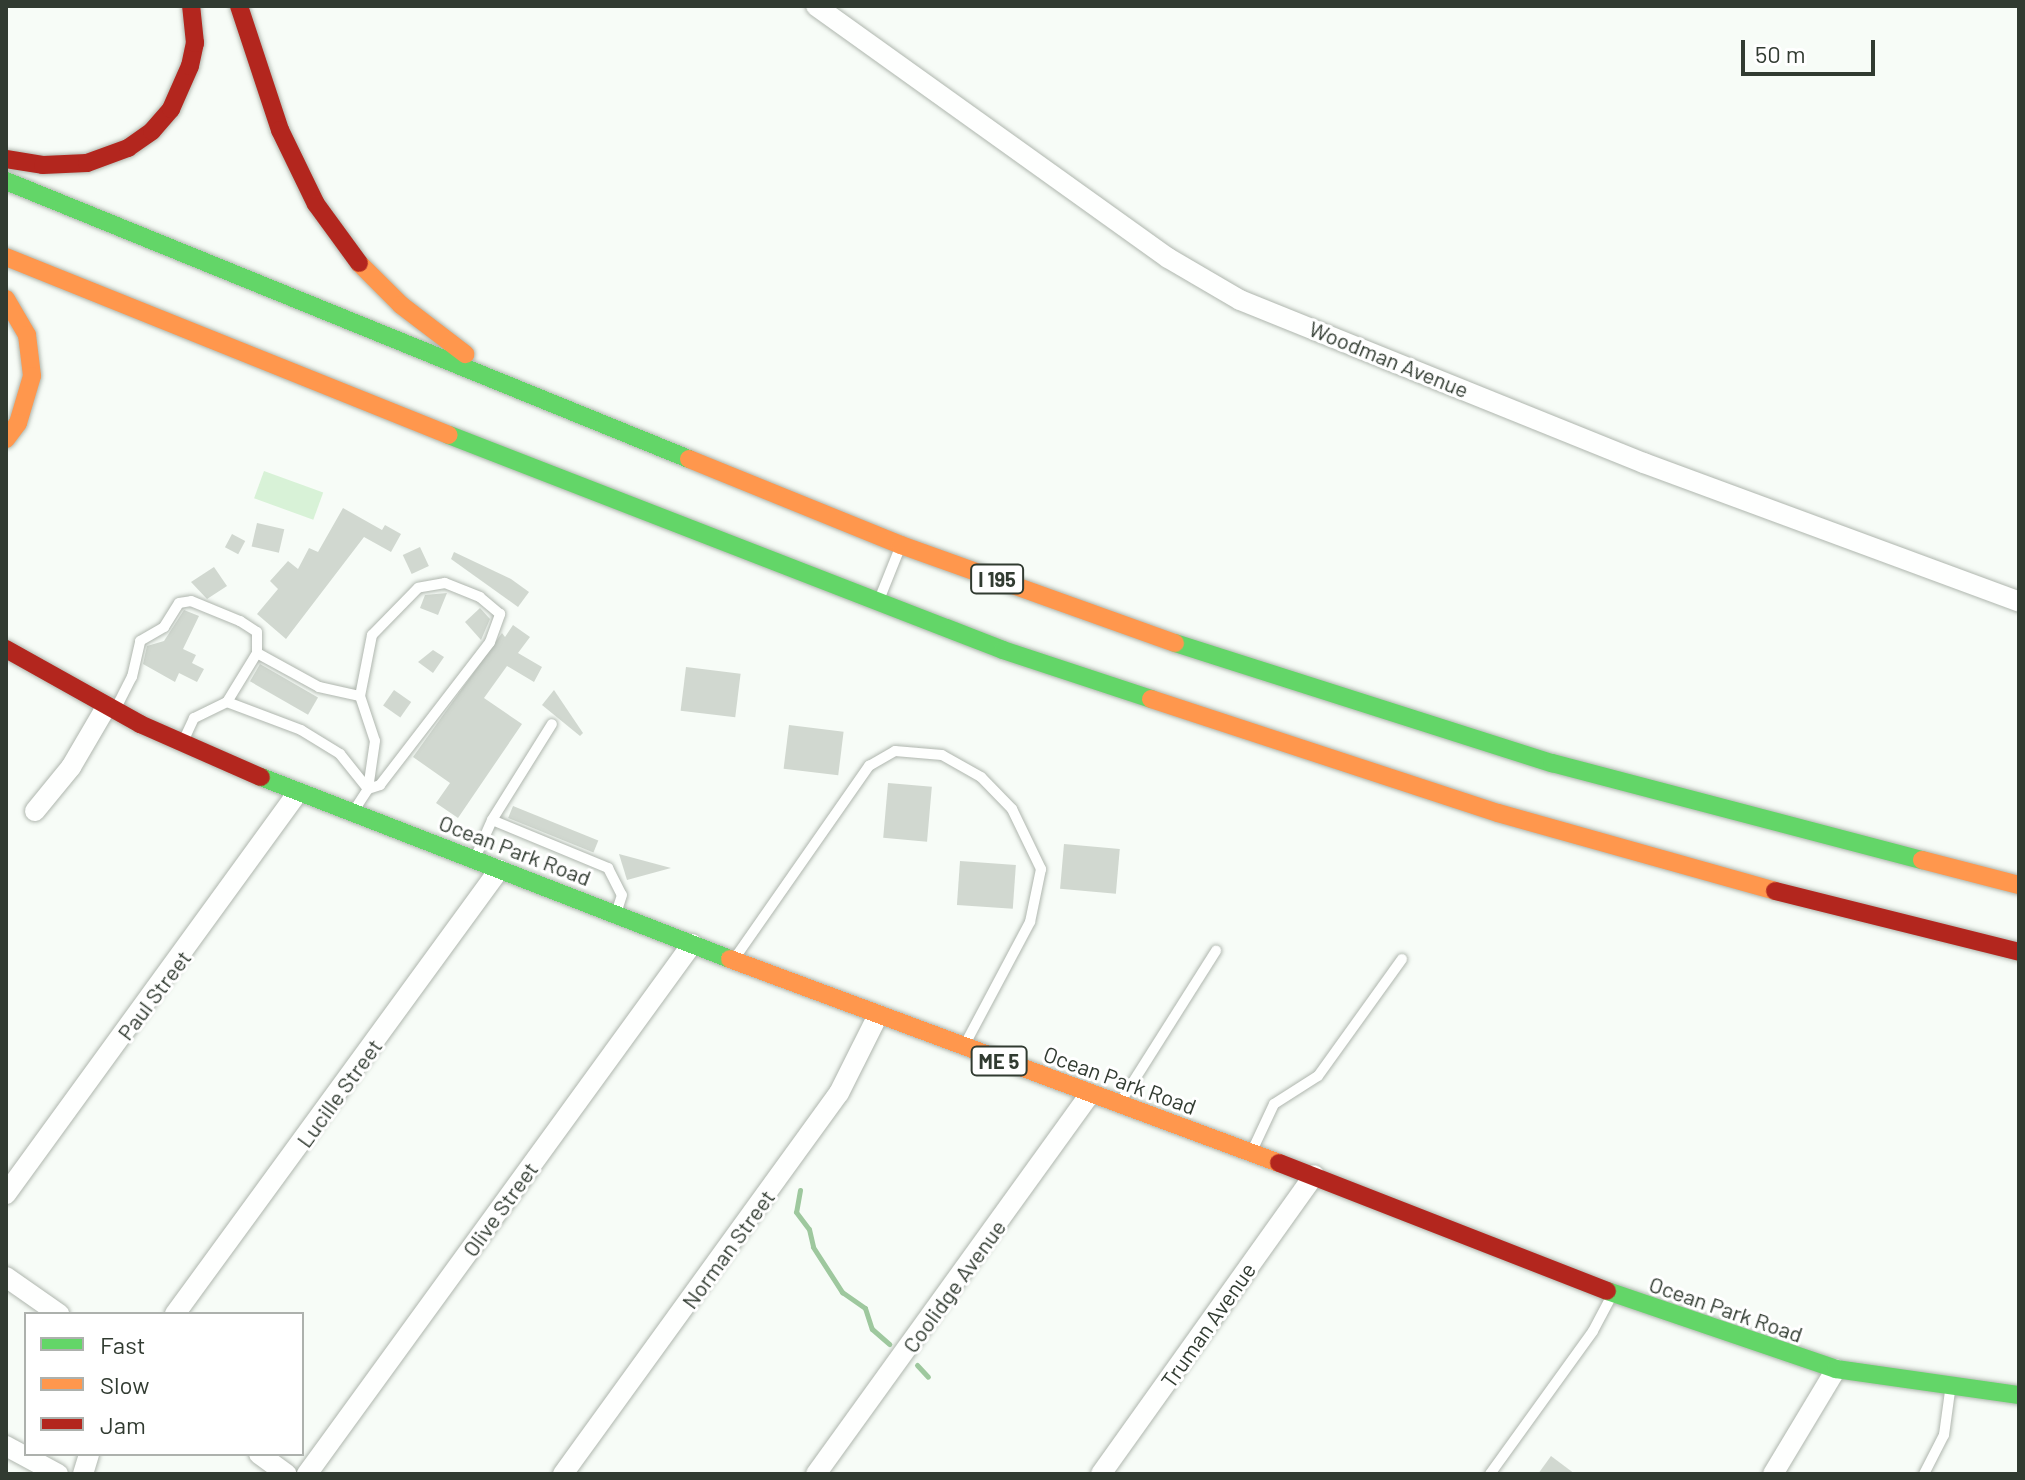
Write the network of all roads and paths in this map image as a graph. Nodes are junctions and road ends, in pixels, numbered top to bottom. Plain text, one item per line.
1 (191, 6) edge
2 (239, 6) edge
3 (816, 6) edge
4 (6, 159) edge
5 (6, 181) edge
6 (6, 257) edge
7 (6, 299) edge
8 (516, 391) junction
9 (6, 439) edge
10 (901, 545) junction
11 (2019, 602) edge
12 (878, 604) junction
13 (6, 649) edge
14 (257, 653) junction
15 (360, 696) junction
16 (227, 702) junction
17 (110, 709) junction
18 (552, 724) dead end
19 (181, 744) junction
20 (368, 789) junction
21 (297, 793) junction
22 (35, 811) dead end
23 (352, 814) junction
24 (492, 820) junction
25 (474, 860) junction
26 (499, 870) junction
27 (2019, 885) edge
28 (616, 914) junction
29 (692, 944) junction
30 (1216, 951) dead end
31 (2019, 952) edge
32 (1402, 959) dead end
33 (734, 960) junction
34 (878, 1015) junction
35 (963, 1047) junction
36 (1089, 1096) junction
37 (1118, 1106) junction
38 (1251, 1153) junction
39 (1314, 1175) junction
40 (6, 1194) edge
41 (6, 1277) edge
42 (1612, 1295) junction
43 (56, 1312) edge
44 (176, 1312) edge
45 (1836, 1369) junction
46 (1951, 1389) junction
47 (2019, 1395) edge
48 (6, 1446) edge
49 (24, 1456) edge
50 (25, 1456) edge
51 (262, 1456) edge
52 (58, 1474) edge
53 (287, 1474) edge
54 (307, 1474) edge
55 (563, 1474) edge
56 (816, 1474) edge
57 (1101, 1474) edge
58 (1490, 1474) edge
59 (1773, 1474) edge
60 (1924, 1474) edge

1 - 4 main road
2 - 8 main road
3 - 11 street, Woodman Avenue
5 - 8 main road, I 195
6 - 12 main road
7 - 9 main road
8 - 10 main road, I 195
10 - 12 lane
10 - 27 main road, I 195
12 - 31 main road
13 - 17 main road, Ocean Park Road / ME 5
14 - 15 lane
14 - 16 lane
14 - 17 lane
15 - 20 lane
15 - 20 lane
16 - 19 lane
16 - 20 lane
17 - 19 main road, Ocean Park Road / ME 5
17 - 22 street
18 - 24 lane
19 - 21 main road, Ocean Park Road / ME 5
20 - 23 lane
21 - 23 main road, Ocean Park Road / ME 5
21 - 40 street, Paul Street
23 - 25 main road, Ocean Park Road / ME 5
24 - 25 lane
24 - 28 lane
25 - 26 main road, Ocean Park Road / ME 5
26 - 28 main road, Ocean Park Road / ME 5
26 - 44 street, Lucille Street
28 - 29 main road, Ocean Park Road / ME 5
29 - 33 main road, Ocean Park Road / ME 5
29 - 54 street, Olive Street
30 - 37 lane
32 - 38 lane
33 - 34 main road, Ocean Park Road / ME 5
33 - 35 lane
34 - 35 main road, Ocean Park Road / ME 5
34 - 55 street, Norman Street
35 - 36 main road, Ocean Park Road / ME 5
36 - 37 main road, Ocean Park Road / ME 5
36 - 56 street, Coolidge Avenue
37 - 38 main road, Ocean Park Road / ME 5
38 - 39 main road, Ocean Park Road / ME 5
39 - 42 main road, Ocean Park Road / ME 5
39 - 57 street, Truman Avenue
41 - 43 street
42 - 45 main road, Ocean Park Road / ME 5
42 - 58 lane
45 - 46 main road, Ocean Park Road / ME 5
45 - 59 street
46 - 47 main road, Ocean Park Road / ME 5
46 - 60 lane
48 - 49 street
50 - 52 street
51 - 53 street

